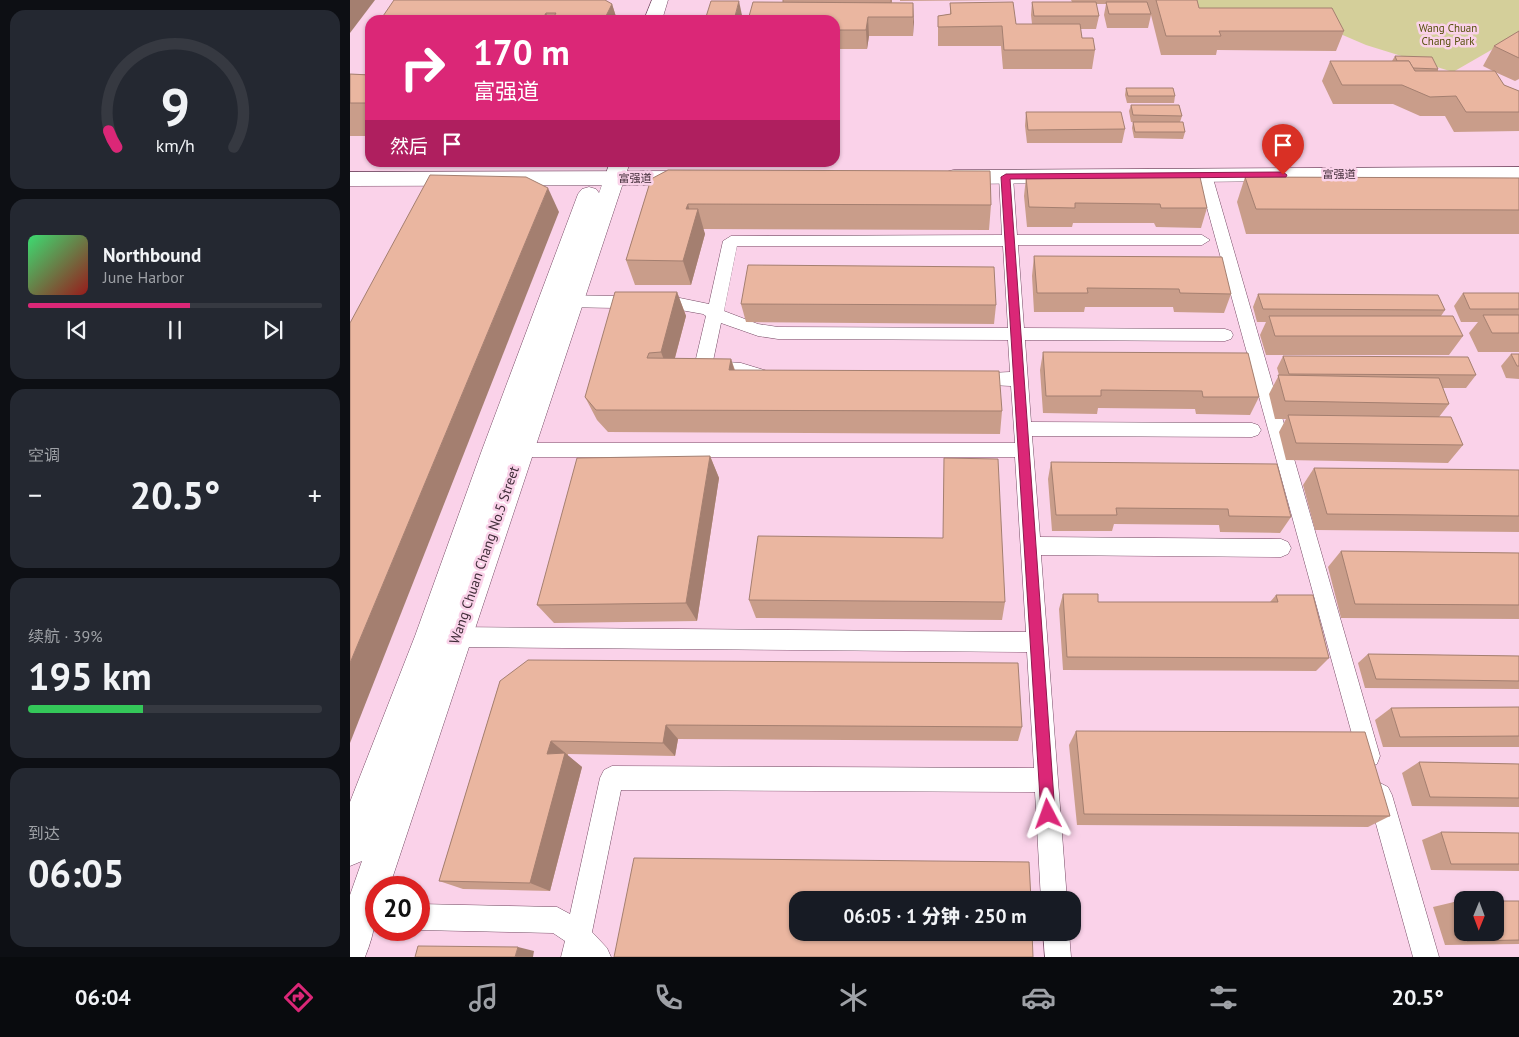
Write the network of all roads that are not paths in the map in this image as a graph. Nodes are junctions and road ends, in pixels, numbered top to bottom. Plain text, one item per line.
1 (660, 0) edge
2 (677, 0) edge
3 (655, 15) edge
4 (672, 15) edge
5 (608, 170) edge
6 (1519, 173) edge
7 (1204, 175) junction
8 (937, 177) edge
9 (1006, 177) junction
10 (712, 178) edge
11 (350, 179) edge
12 (1010, 240) junction
13 (1202, 240) dead end
14 (562, 301) junction
15 (715, 313) junction
16 (1016, 334) junction
17 (1225, 335) dead end
18 (782, 378) edge
19 (960, 379) edge
20 (1019, 379) junction
21 (1023, 430) junction
22 (1252, 430) dead end
23 (507, 450) junction
24 (1024, 450) junction
25 (1030, 546) junction
26 (1281, 548) dead end
27 (443, 636) junction
28 (1037, 642) junction
29 (1046, 780) junction
30 (350, 848) edge
31 (1053, 891) edge
32 (362, 916) edge
33 (430, 917) edge
34 (1057, 941) edge
35 (576, 946) edge
36 (350, 948) edge
37 (598, 957) edge
38 (1058, 957) edge
39 (1426, 957) edge

1 - 3 street
2 - 4 street
5 - 10 street, 富强道
5 - 11 street, 富强道
5 - 14 street, Wang Chuan Chang No.5 Street
6 - 7 street, 富强道
7 - 9 street, 富强道
7 - 39 lane
8 - 9 street, 富强道
9 - 12 lane
12 - 13 lane
12 - 15 lane
12 - 16 lane
14 - 15 lane
14 - 23 street, Wang Chuan Chang No.5 Street
15 - 16 lane
15 - 18 lane
16 - 17 lane
16 - 20 lane
19 - 20 lane
20 - 21 lane
21 - 22 lane
21 - 24 lane
23 - 24 lane
23 - 27 street, Wang Chuan Chang No.5 Street
24 - 25 lane
25 - 26 lane
25 - 28 lane
27 - 28 lane
27 - 30 street, Wang Chuan Chang No.5 Street
27 - 32 street, Wang Chuan Chang No.5 Street
28 - 29 lane
29 - 31 lane
29 - 35 lane
32 - 36 street, Wang Chuan Chang No.5 Street
33 - 35 lane
34 - 38 lane
35 - 37 lane

